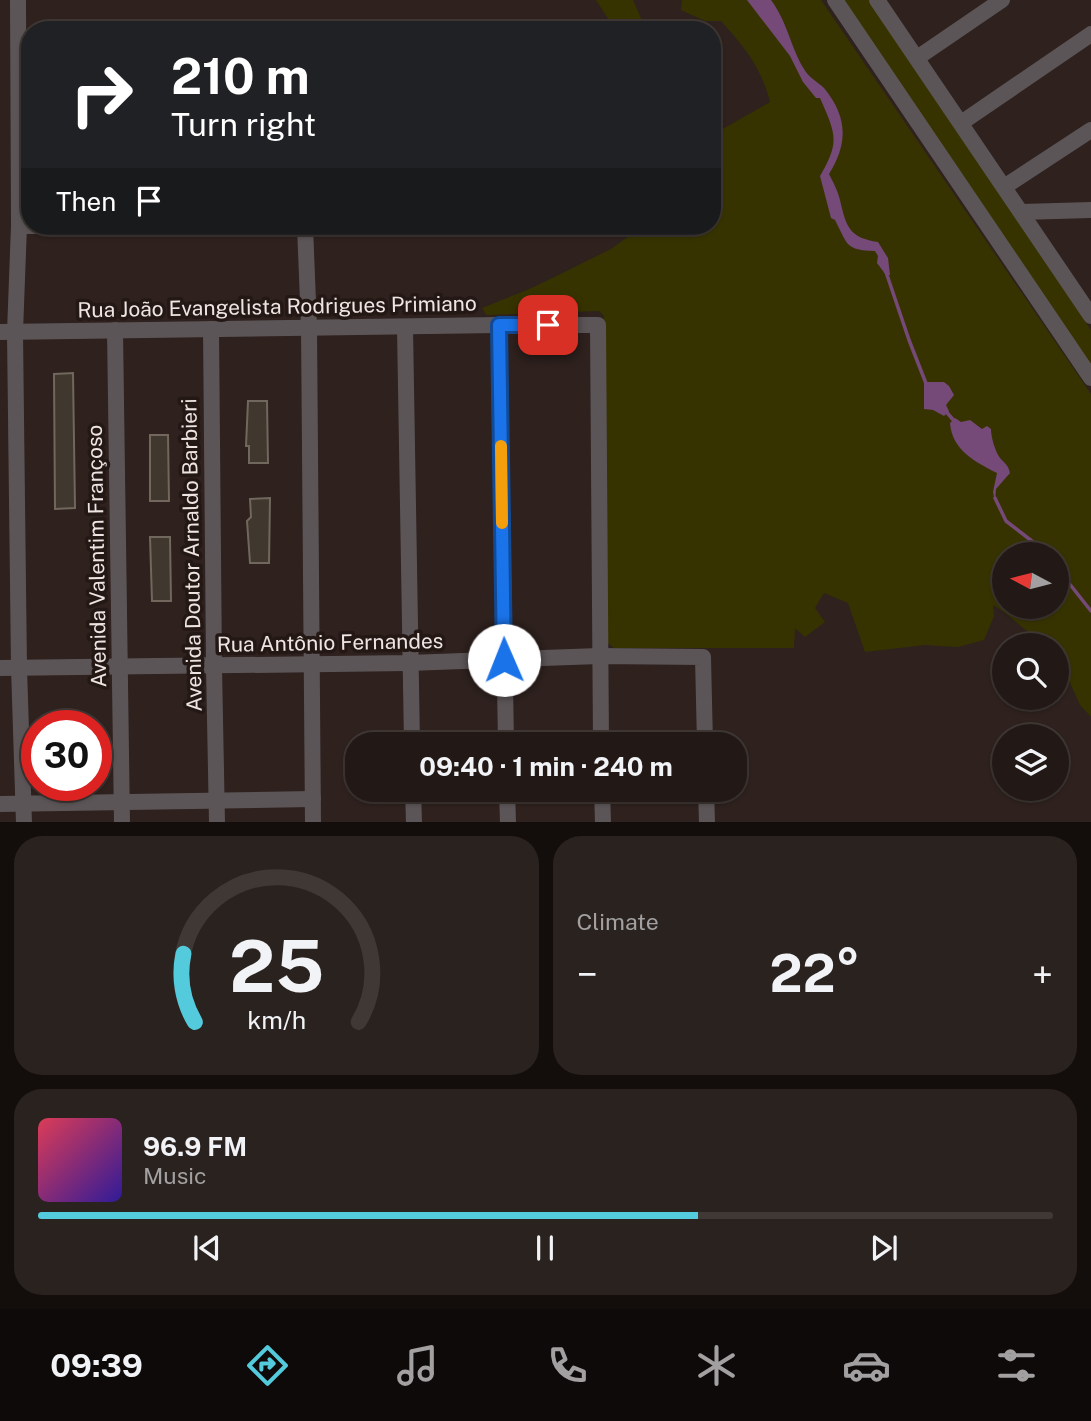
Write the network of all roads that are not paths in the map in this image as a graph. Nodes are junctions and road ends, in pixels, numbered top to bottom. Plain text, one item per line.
1 (18, 0) edge
2 (835, 0) edge
3 (877, 0) edge
4 (1002, 0) edge
5 (1091, 34) edge
6 (917, 58) junction
7 (961, 123) junction
8 (1091, 130) edge
9 (1004, 187) junction
10 (1091, 210) edge
11 (1021, 212) junction
12 (19, 226) joint
13 (305, 235) edge
14 (1083, 291) edge
15 (1091, 316) edge
16 (499, 325) junction
17 (309, 327) junction
18 (405, 327) junction
19 (211, 329) junction
20 (115, 330) junction
21 (8, 332) edge
22 (1090, 376) edge
23 (600, 656) junction
24 (504, 660) junction
25 (409, 663) junction
26 (311, 664) junction
27 (214, 666) junction
28 (0, 668) edge
29 (19, 668) junction
30 (119, 668) junction
31 (412, 732) edge
32 (506, 732) edge
33 (601, 732) edge
34 (705, 732) edge
35 (313, 799) junction
36 (217, 801) junction
37 (121, 802) junction
38 (413, 802) edge
39 (507, 802) edge
40 (602, 802) edge
41 (706, 802) edge
42 (0, 804) edge
43 (24, 804) junction
44 (24, 822) edge
45 (122, 822) edge
46 (217, 822) edge
47 (313, 822) edge
48 (414, 822) edge
49 (508, 822) edge
50 (603, 822) edge
51 (707, 822) edge

1 - 12 street
2 - 22 street
3 - 6 street
4 - 6 street
5 - 7 street
6 - 7 street
7 - 9 street
8 - 9 street
9 - 11 street
10 - 11 street
11 - 14 street
12 - 21 street
13 - 17 street
14 - 15 street
16 - 18 street, Rua João Evangelista Rodrigues Primiano
16 - 23 street, Rua João Evangelista Rodrigues Primiano
16 - 24 street
17 - 18 street, Rua João Evangelista Rodrigues Primiano
17 - 19 street, Rua João Evangelista Rodrigues Primiano
17 - 26 street
18 - 25 street
19 - 20 street, Rua João Evangelista Rodrigues Primiano
19 - 27 street, Avenida Doutor Arnaldo Barbieri
20 - 21 street, Rua João Evangelista Rodrigues Primiano
20 - 30 street, Avenida Valentim Françoso
21 - 29 street
23 - 24 street, Rua Antônio Fernandes
23 - 33 street
23 - 34 street, Rua Antônio Fernandes
24 - 25 street, Rua Antônio Fernandes
24 - 32 street
25 - 26 street, Rua Antônio Fernandes
25 - 31 street
26 - 27 street, Rua Antônio Fernandes
26 - 35 street
27 - 30 street, Rua Antônio Fernandes
27 - 36 street, Avenida Doutor Arnaldo Barbieri
28 - 29 street, Rua Antônio Fernandes
29 - 30 street, Rua Antônio Fernandes
29 - 43 street
30 - 37 street, Avenida Valentim Françoso
35 - 36 street
35 - 47 street
36 - 37 street
36 - 46 street, Avenida Doutor Arnaldo Barbieri
37 - 43 street
37 - 45 street, Avenida Valentim Françoso
38 - 48 street
39 - 49 street
40 - 50 street
41 - 51 street
42 - 43 street
43 - 44 street

